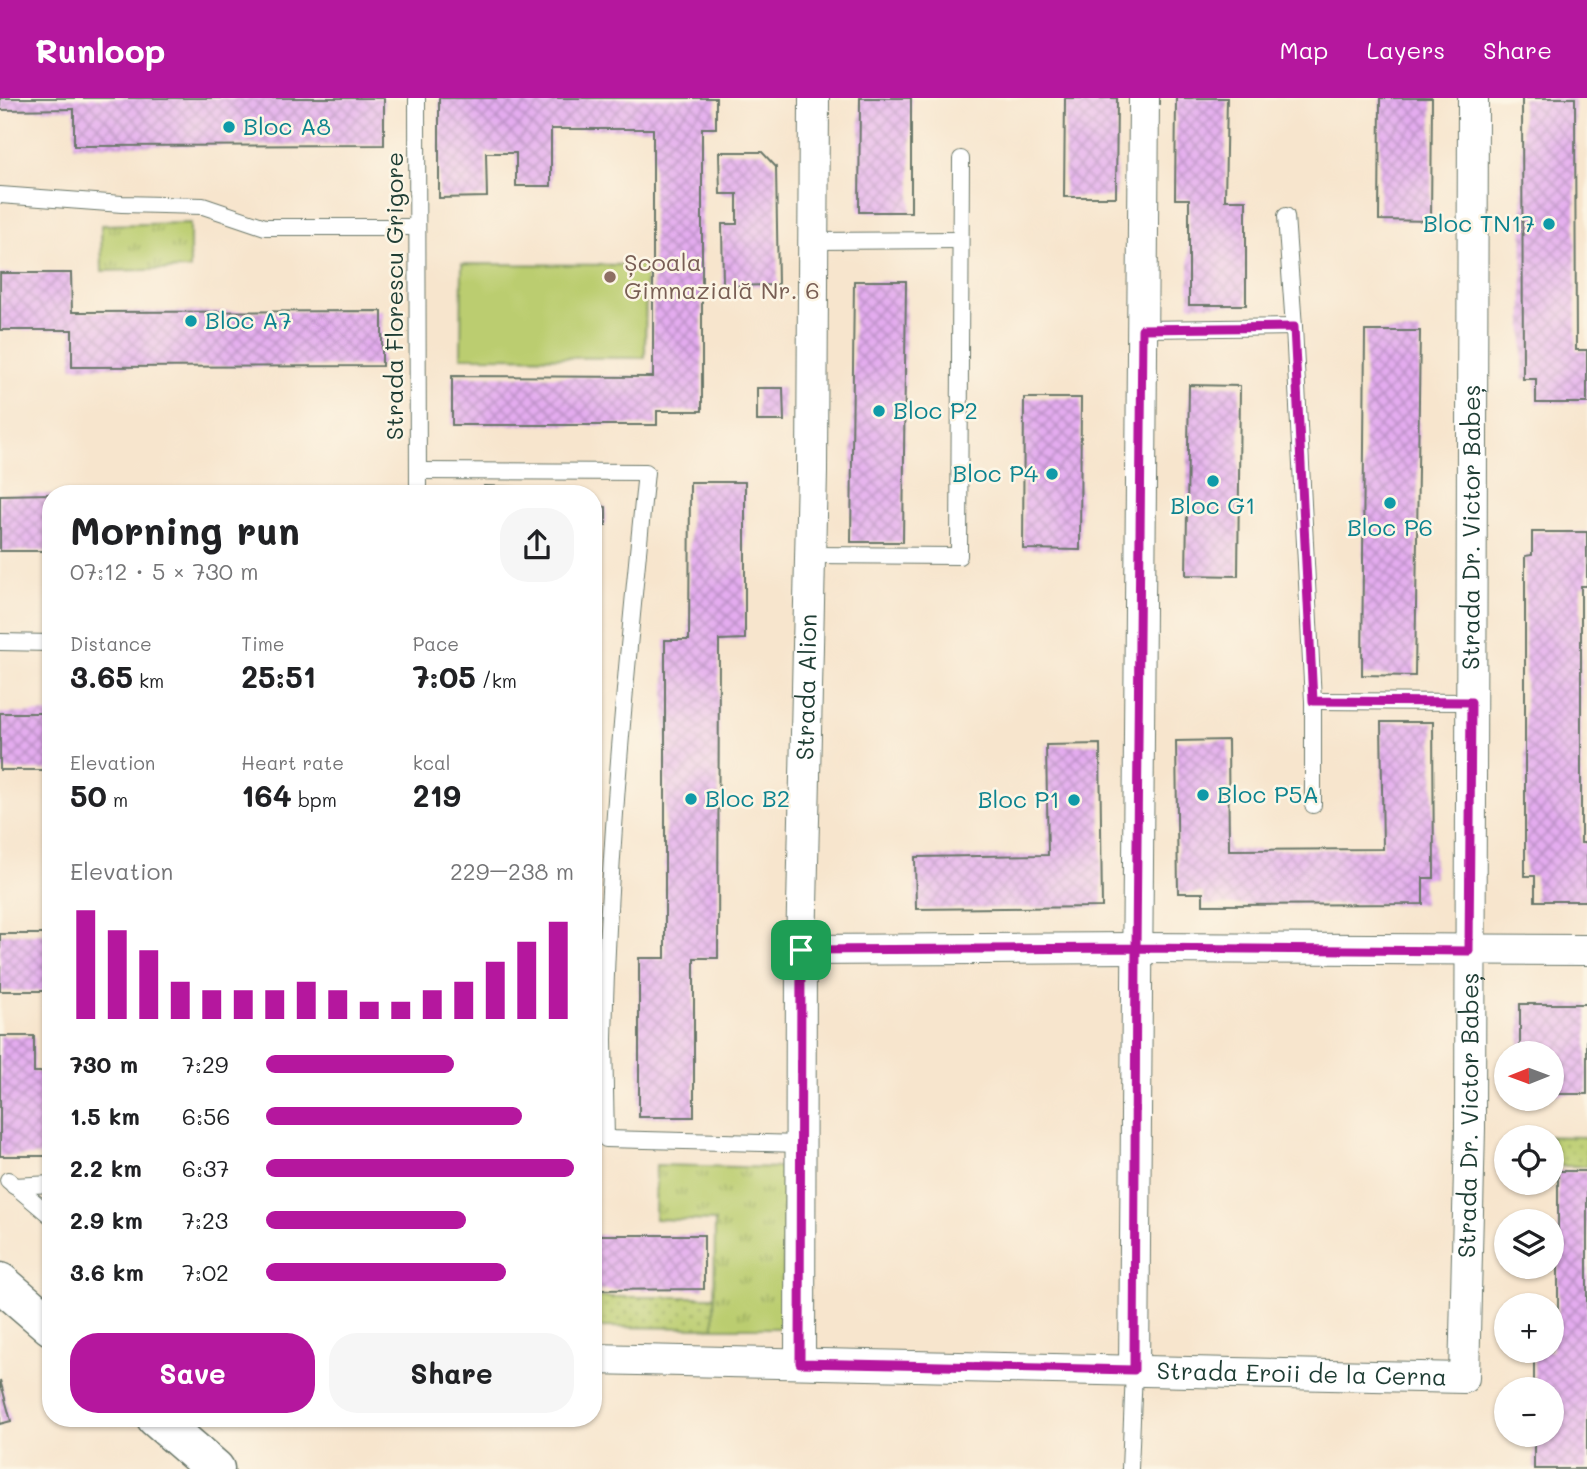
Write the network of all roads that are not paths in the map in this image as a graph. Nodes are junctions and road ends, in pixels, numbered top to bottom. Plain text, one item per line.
1 (417, 98) edge
2 (814, 98) edge
3 (1144, 98) edge
4 (1473, 98) edge
5 (961, 159) dead end
6 (0, 195) edge
7 (1286, 216) dead end
8 (416, 226) junction
9 (960, 240) junction
10 (813, 241) junction
11 (1294, 327) junction
12 (1142, 329) junction
13 (419, 471) junction
14 (418, 485) edge
15 (810, 555) junction
16 (0, 642) edge
17 (42, 643) edge
18 (1313, 701) junction
19 (1471, 702) junction
20 (1313, 805) dead end
21 (1136, 948) junction
22 (801, 950) junction
23 (1587, 950) edge
24 (1469, 951) junction
25 (602, 998) edge
26 (602, 1082) edge
27 (801, 1144) junction
28 (42, 1184) edge
29 (42, 1209) edge
30 (0, 1282) edge
31 (42, 1318) edge
32 (602, 1359) edge
33 (800, 1363) junction
34 (1134, 1370) junction
35 (1464, 1378) joint
36 (166, 1427) edge
37 (215, 1469) edge
38 (1129, 1469) edge

1 - 8 lane, Strada Florescu Grigore
2 - 10 street, Strada Alion
3 - 12 street
4 - 19 street, Strada Dr. Victor Babeș
5 - 9 lane
6 - 8 lane
7 - 11 lane
8 - 13 lane, Strada Florescu Grigore
9 - 10 lane
9 - 15 lane
10 - 15 street, Strada Alion
11 - 12 lane
11 - 18 lane
12 - 21 street
13 - 14 lane, Strada Florescu Grigore
13 - 25 lane
15 - 22 street, Strada Alion
16 - 17 lane
18 - 19 lane
18 - 20 lane
19 - 24 street, Strada Dr. Victor Babeș
21 - 22 street
21 - 24 street
21 - 34 street
22 - 27 street, Strada Alion
23 - 24 street
24 - 35 street, Strada Dr. Victor Babeș
26 - 27 lane
27 - 33 street, Strada Alion
28 - 29 lane
30 - 31 main road
32 - 33 street, Strada Eroii de la Cerna
33 - 34 street, Strada Eroii de la Cerna
34 - 35 street, Strada Eroii de la Cerna
34 - 38 lane
36 - 37 main road

